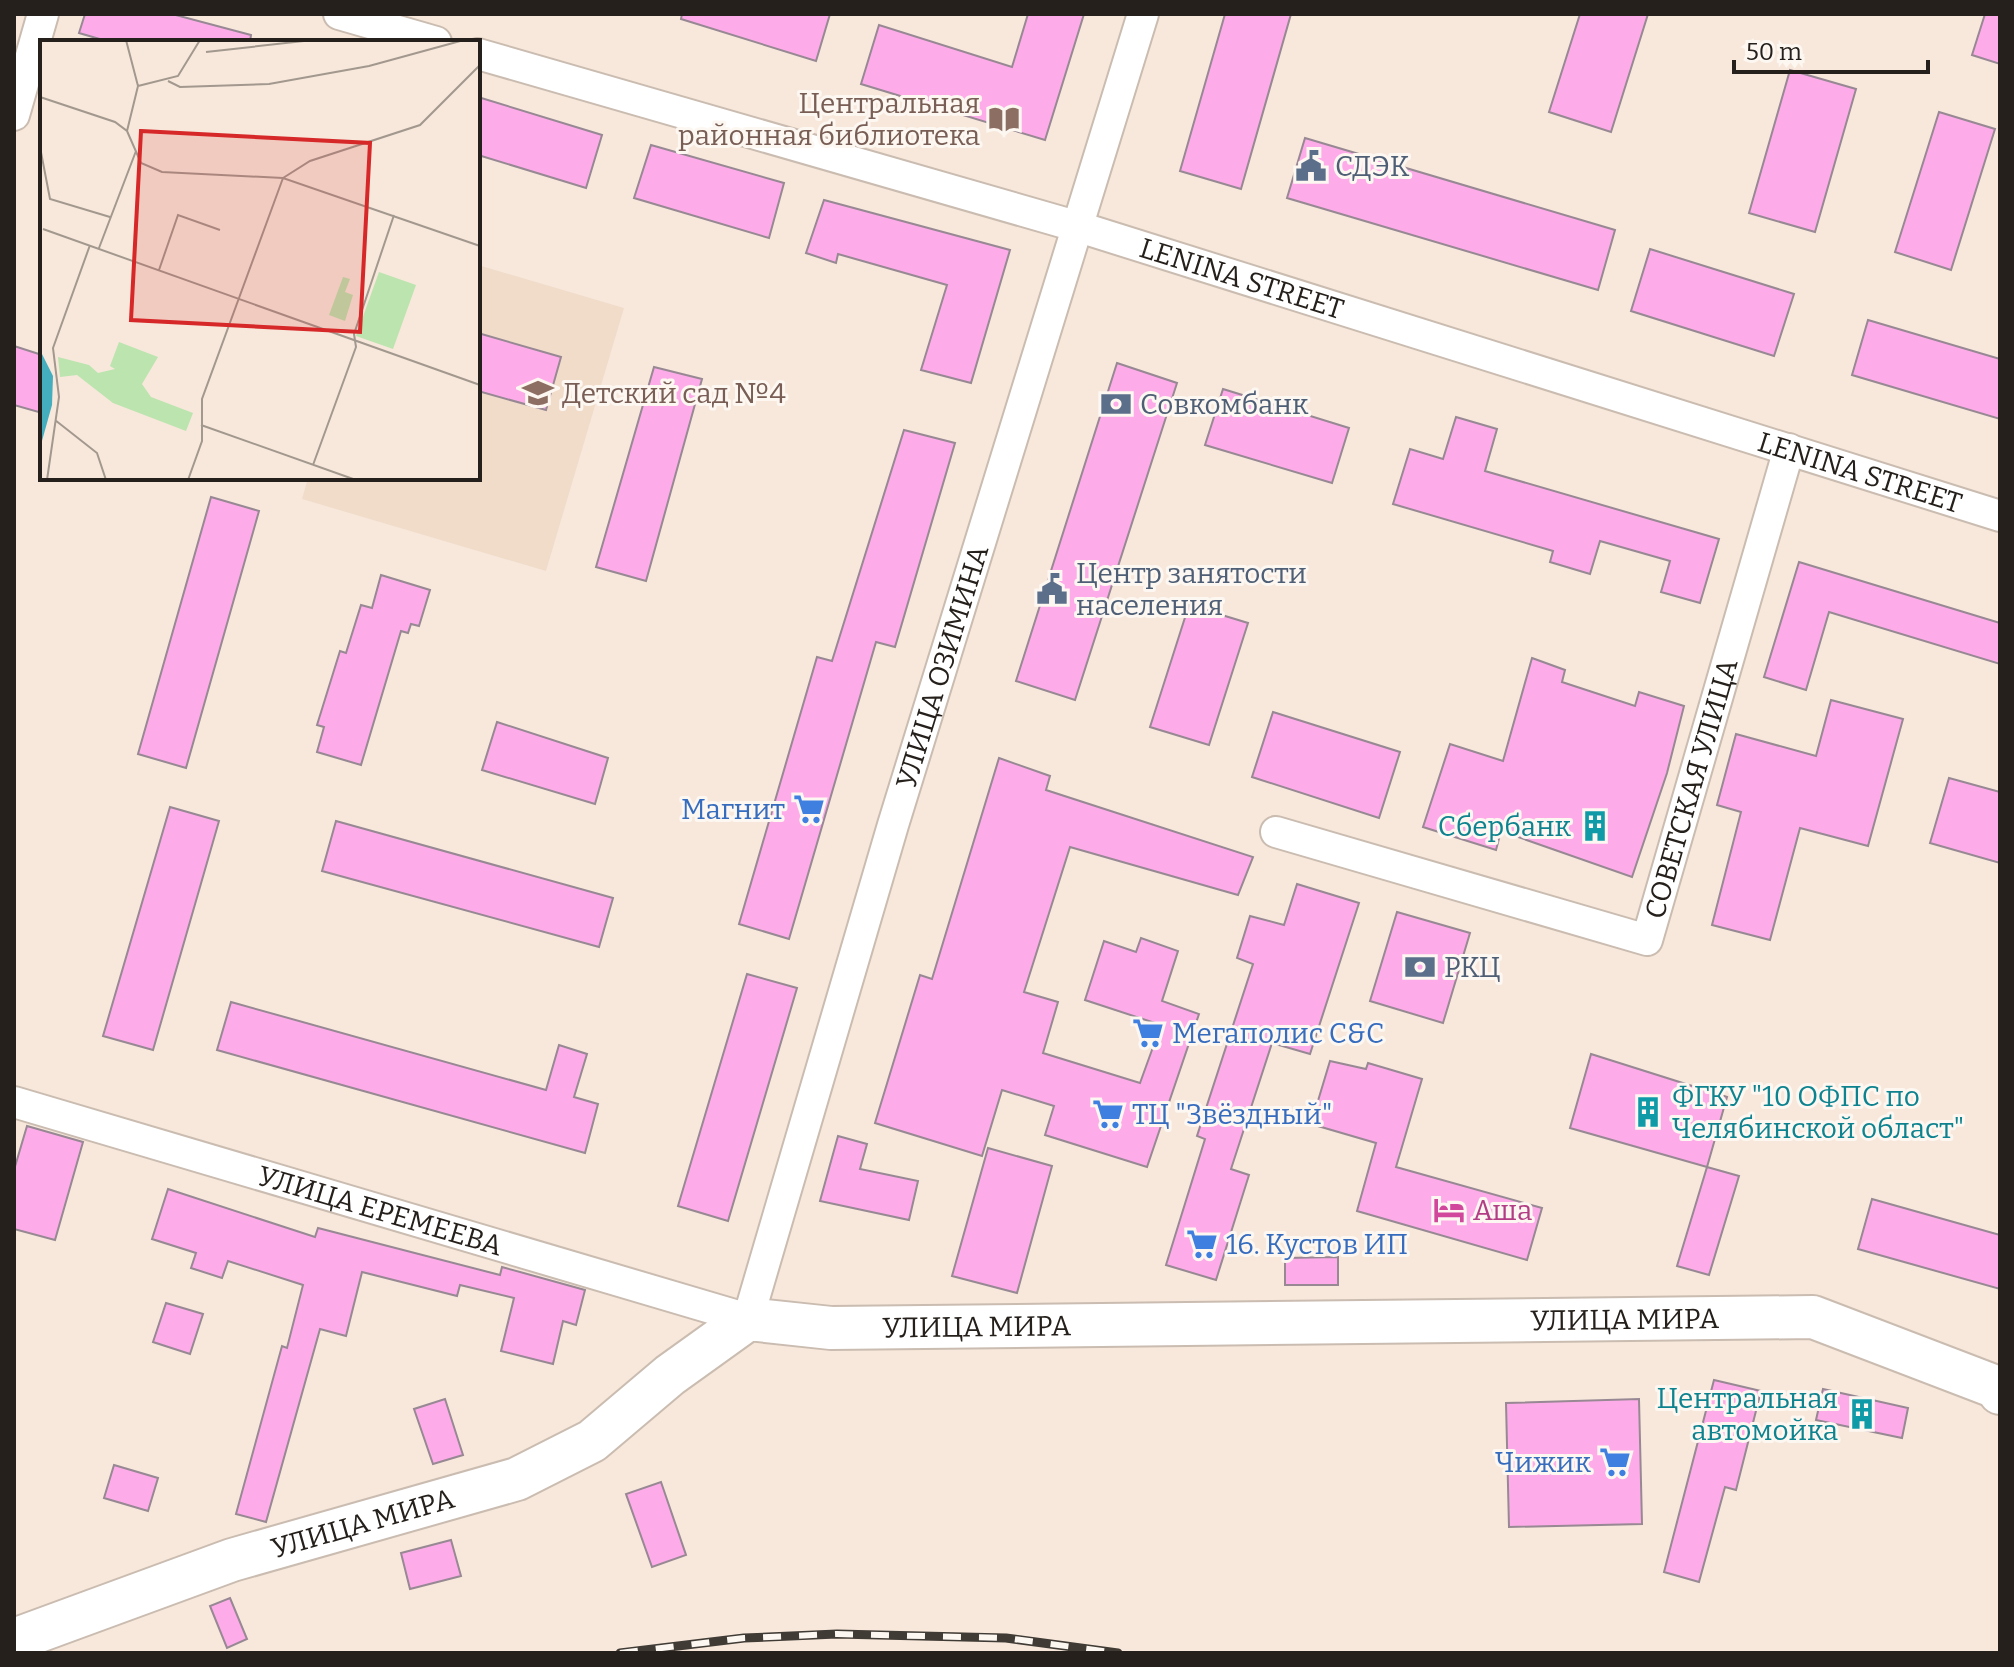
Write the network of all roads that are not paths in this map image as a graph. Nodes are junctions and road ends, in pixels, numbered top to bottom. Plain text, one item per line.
1 (43, 14) edge
2 (339, 14) edge
3 (1143, 14) edge
4 (429, 40) edge
5 (480, 55) edge
6 (14, 115) edge
7 (1079, 227) junction
8 (1789, 449) junction
9 (2000, 516) edge
10 (1276, 832) dead end
11 (14, 1102) edge
12 (748, 1319) junction
13 (2000, 1393) edge
14 (14, 1640) edge

1 - 6 street
2 - 4 street
3 - 7 street, УЛИЦА ОЗИМИНА
5 - 7 street, LENINA STREET
7 - 8 street, LENINA STREET
7 - 12 street, УЛИЦА ОЗИМИНА
8 - 9 street, LENINA STREET
8 - 10 street, СОВЕТСКАЯ УЛИЦА
11 - 12 street, УЛИЦА ЕРЕМЕЕВА
12 - 13 street, УЛИЦА МИРА
12 - 14 street, УЛИЦА МИРА

